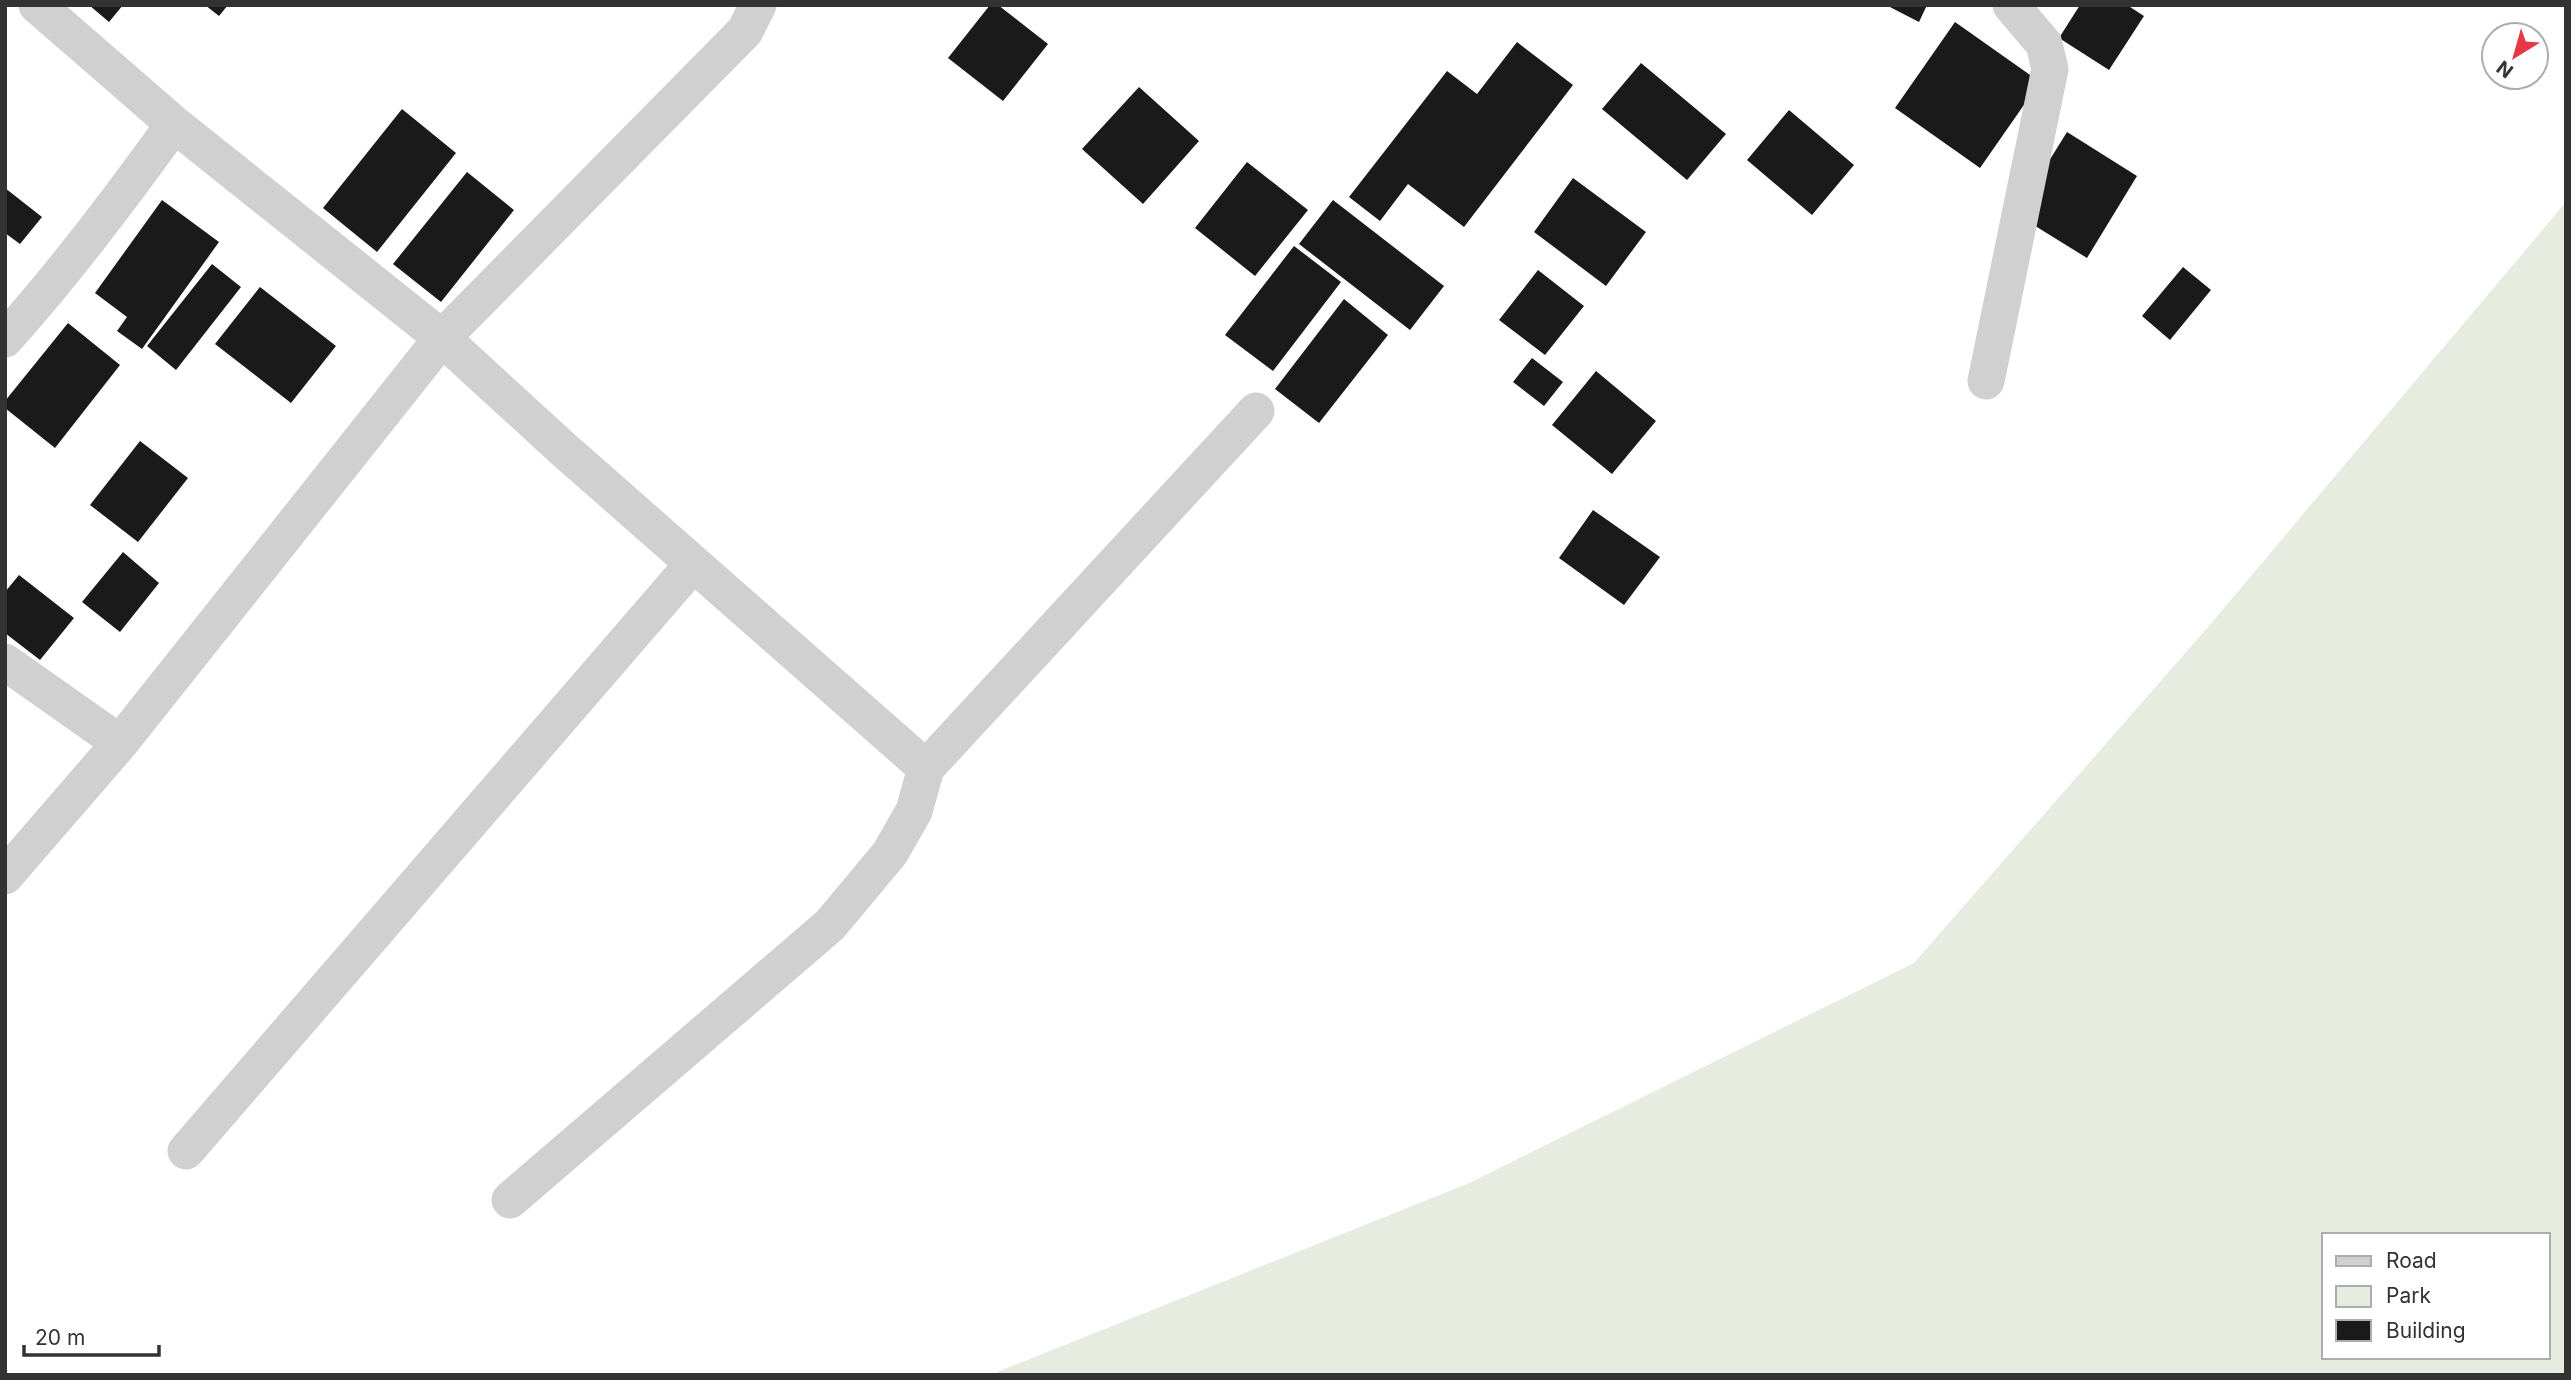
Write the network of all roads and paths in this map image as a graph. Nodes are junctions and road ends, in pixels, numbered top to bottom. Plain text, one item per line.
1 (37, 5) edge
2 (758, 5) edge
3 (2011, 5) edge
4 (174, 124) junction
5 (442, 338) junction
6 (5, 339) edge
7 (1986, 382) dead end
8 (1256, 411) dead end
9 (693, 564) junction
10 (5, 662) edge
11 (120, 743) junction
12 (926, 768) junction
13 (5, 876) edge
14 (186, 1152) dead end
15 (510, 1200) dead end

1 - 4 street
2 - 5 street
3 - 7 street
4 - 5 street
4 - 6 street
5 - 9 street
5 - 11 street
8 - 12 street
9 - 12 street
9 - 14 street
10 - 11 street
11 - 13 street
12 - 15 street

